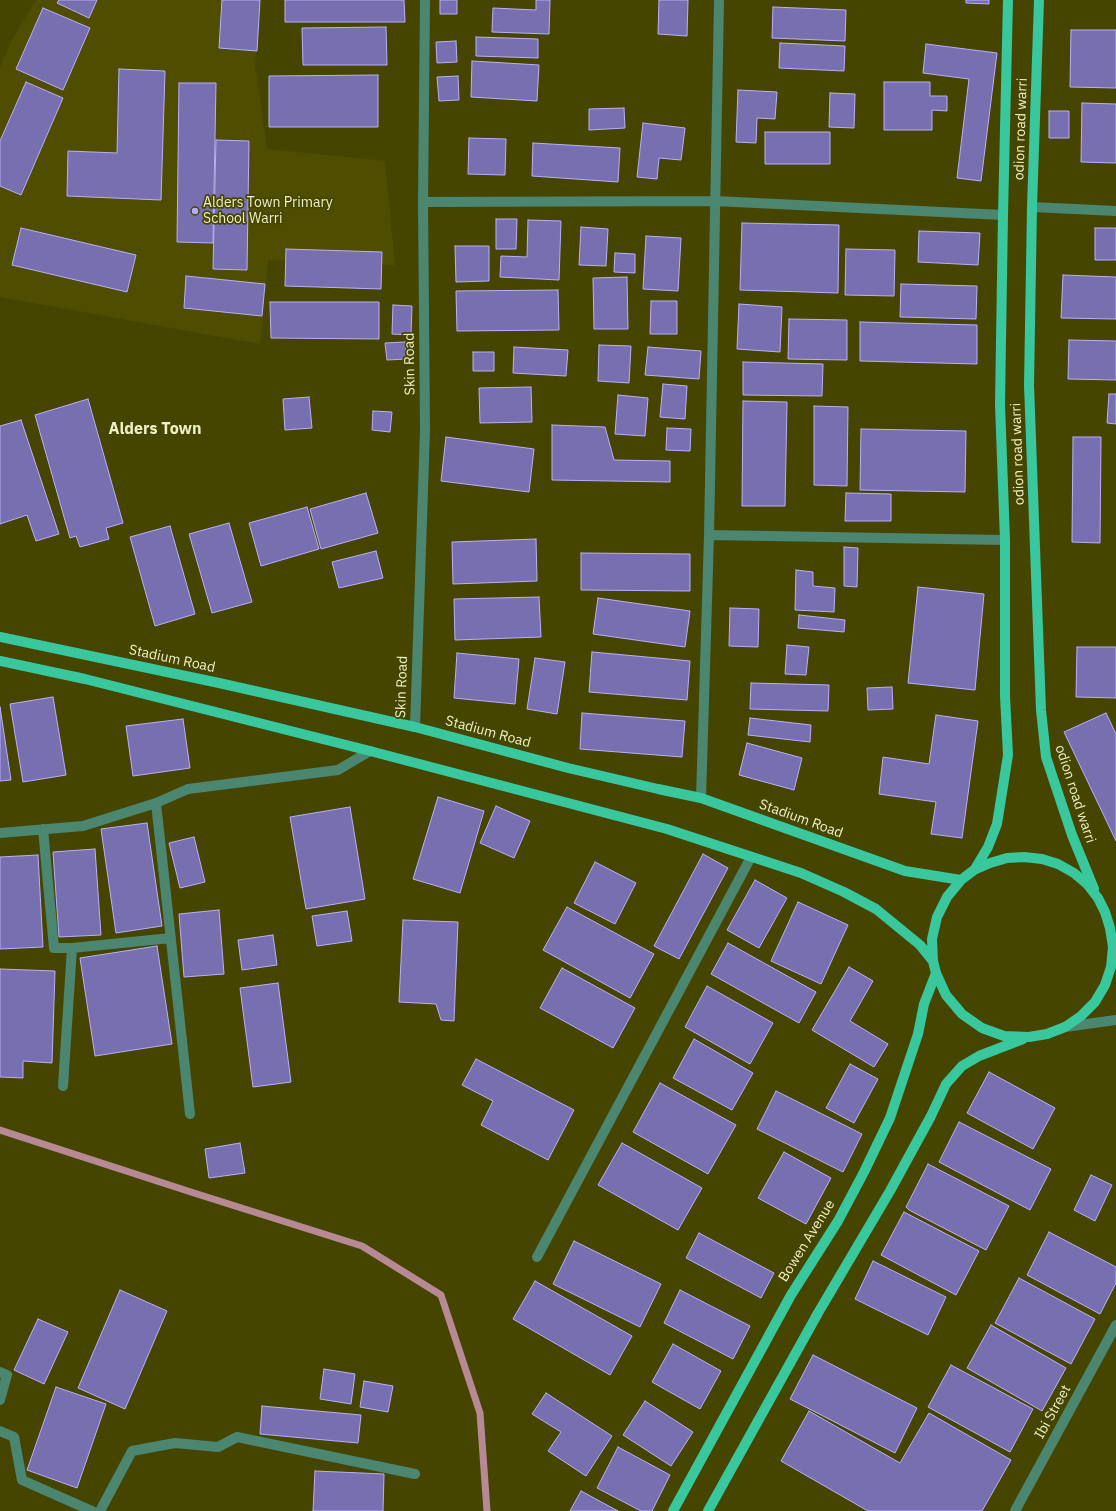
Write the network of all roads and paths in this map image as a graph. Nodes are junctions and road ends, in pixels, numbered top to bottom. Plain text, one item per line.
1 (425, 0) edge
2 (719, 0) edge
3 (1008, 0) edge
4 (1040, 0) edge
5 (715, 201) junction
6 (422, 202) junction
7 (1032, 207) junction
8 (1116, 210) edge
9 (1002, 215) junction
10 (709, 535) junction
11 (1005, 540) junction
12 (0, 637) edge
13 (0, 661) edge
14 (415, 727) junction
15 (370, 751) junction
16 (701, 798) junction
17 (156, 803) junction
18 (43, 830) junction
19 (0, 833) edge
20 (751, 857) junction
21 (974, 870) junction
22 (961, 880) junction
23 (1098, 898) junction
24 (1113, 931) edge
25 (171, 938) junction
26 (72, 948) junction
27 (933, 961) junction
28 (936, 973) junction
29 (1116, 1020) edge
30 (1065, 1027) junction
31 (1029, 1037) junction
32 (63, 1086) dead end
33 (190, 1114) dead end
34 (538, 1257) dead end
35 (1116, 1325) edge
36 (0, 1372) edge
37 (0, 1400) edge
38 (0, 1431) edge
39 (415, 1474) dead end
40 (92, 1511) edge
41 (100, 1511) edge
42 (673, 1511) edge
43 (708, 1511) edge
44 (1015, 1511) edge

1 - 6 street, Skin Road
2 - 5 street
3 - 9 main road, odion road warri
4 - 7 main road, odion road warri
5 - 6 street
5 - 9 street
5 - 10 street
6 - 14 street, Skin Road
7 - 8 street
7 - 23 main road, odion road warri
9 - 11 main road, odion road warri
10 - 11 street
10 - 16 street
11 - 21 main road, odion road warri
12 - 14 main road, Stadium Road
13 - 15 main road
14 - 16 main road, Stadium Road
15 - 17 street
15 - 20 main road
16 - 22 main road, Stadium Road
17 - 18 street
17 - 25 street
18 - 19 street
18 - 26 street
20 - 27 main road
20 - 34 street
21 - 22 main road
21 - 23 main road
22 - 27 main road
23 - 24 main road
24 - 30 main road
25 - 26 street
25 - 33 street
26 - 32 street
27 - 28 main road
28 - 31 main road
28 - 42 main road, Bowen Avenue
29 - 30 street
30 - 31 main road
31 - 43 main road
35 - 44 street, Ibi Street
36 - 37 street
38 - 40 street
39 - 41 street

